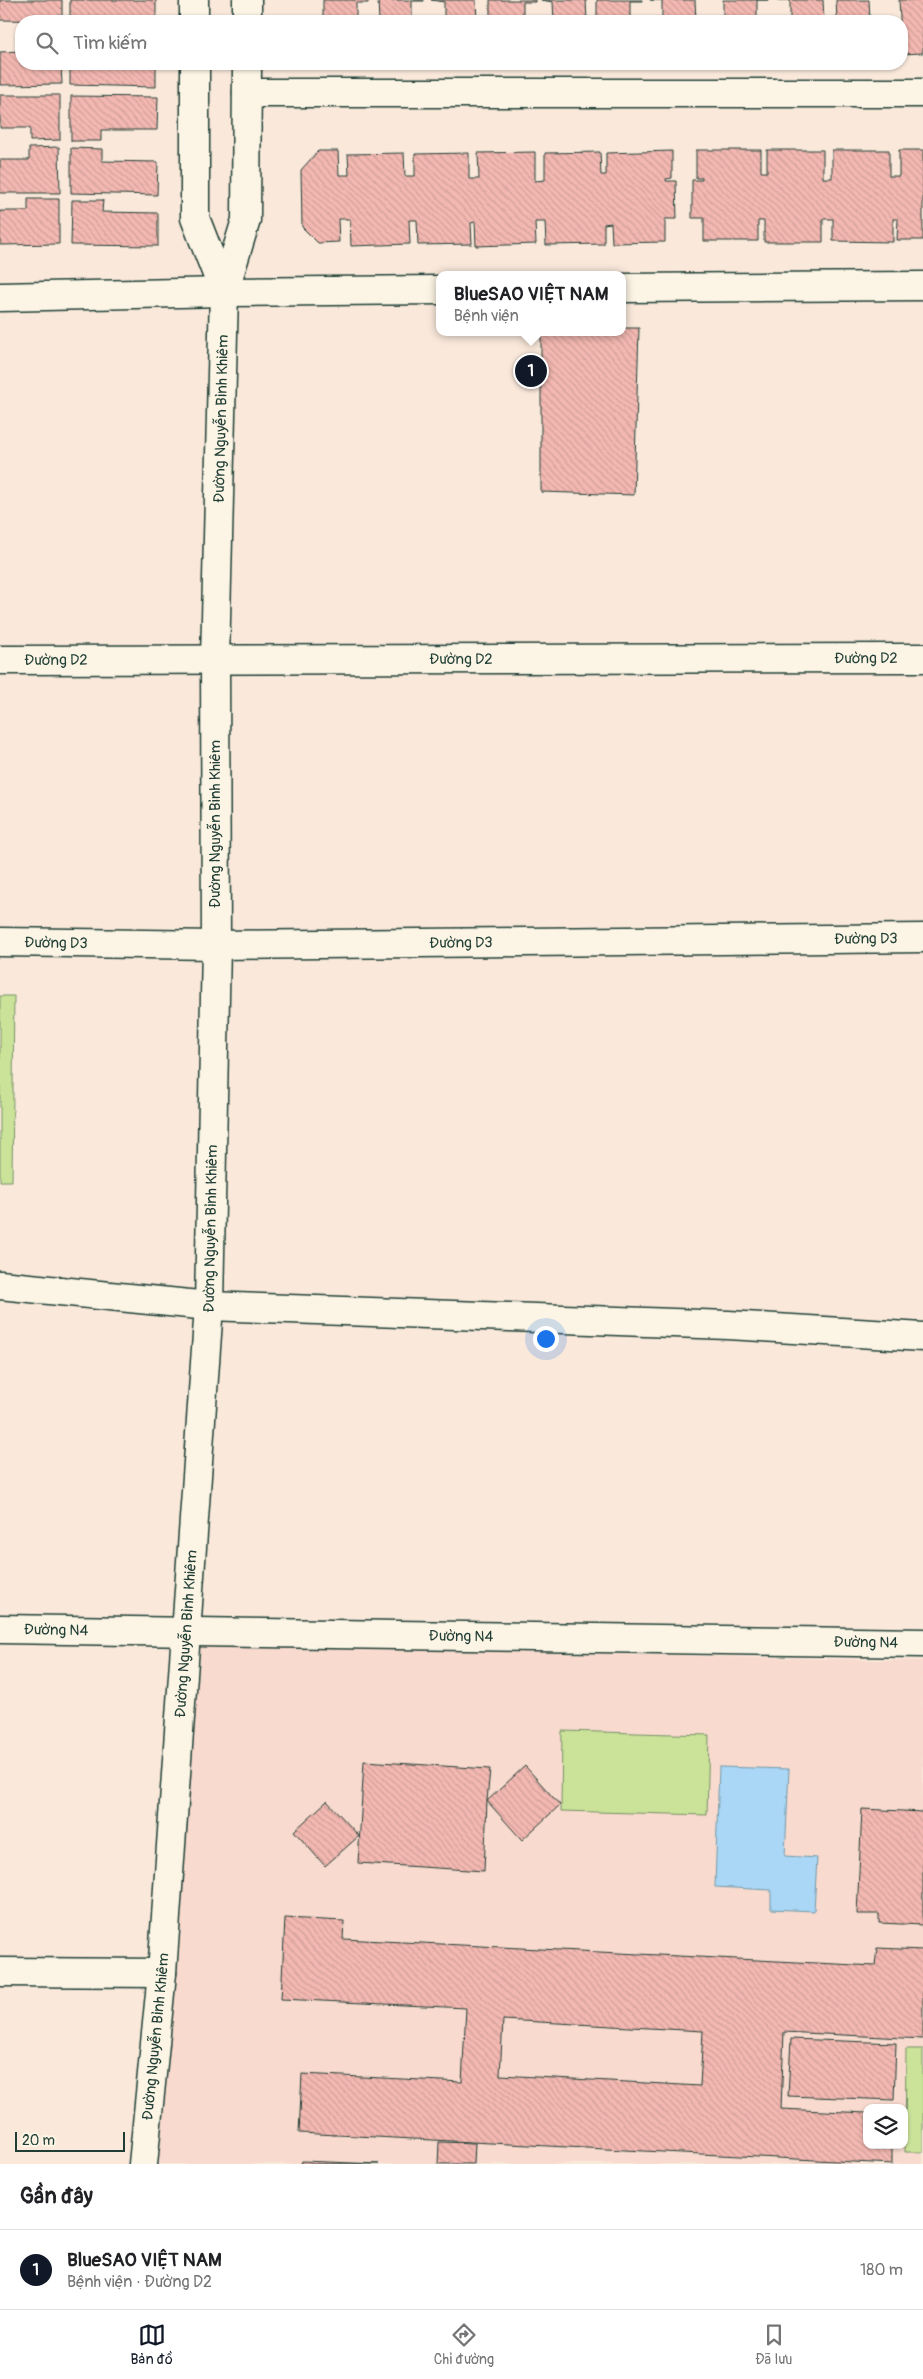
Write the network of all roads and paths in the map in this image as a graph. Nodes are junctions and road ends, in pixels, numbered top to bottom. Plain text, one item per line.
1 (194, 0) edge
2 (247, 0) edge
3 (194, 15) edge
4 (247, 15) edge
5 (194, 70) edge
6 (247, 70) edge
7 (247, 93) junction
8 (923, 93) edge
9 (923, 286) edge
10 (626, 288) edge
11 (436, 290) edge
12 (224, 292) junction
13 (0, 297) edge
14 (923, 658) edge
15 (0, 660) edge
16 (215, 660) junction
17 (923, 938) edge
18 (0, 942) edge
19 (216, 945) junction
20 (0, 1285) edge
21 (209, 1306) junction
22 (923, 1337) edge
23 (0, 1629) edge
24 (185, 1632) junction
25 (923, 1643) edge
26 (0, 1972) edge
27 (162, 1973) junction
28 (143, 2164) edge

1 - 3 street
2 - 4 street
5 - 12 street
6 - 7 street
7 - 8 street
7 - 12 street
9 - 10 street
11 - 12 street
12 - 13 street
12 - 16 street, Đường Nguyễn Bỉnh Khiêm
14 - 16 street, Đường D2
15 - 16 street, Đường D2
16 - 19 street, Đường Nguyễn Bỉnh Khiêm
17 - 19 street, Đường D3
18 - 19 street, Đường D3
19 - 21 street, Đường Nguyễn Bỉnh Khiêm
20 - 21 street
21 - 22 street
21 - 24 street, Đường Nguyễn Bỉnh Khiêm
23 - 24 street, Đường N4
24 - 25 street, Đường N4
24 - 27 street, Đường Nguyễn Bỉnh Khiêm
26 - 27 street
27 - 28 street, Đường Nguyễn Bỉnh Khiêm

